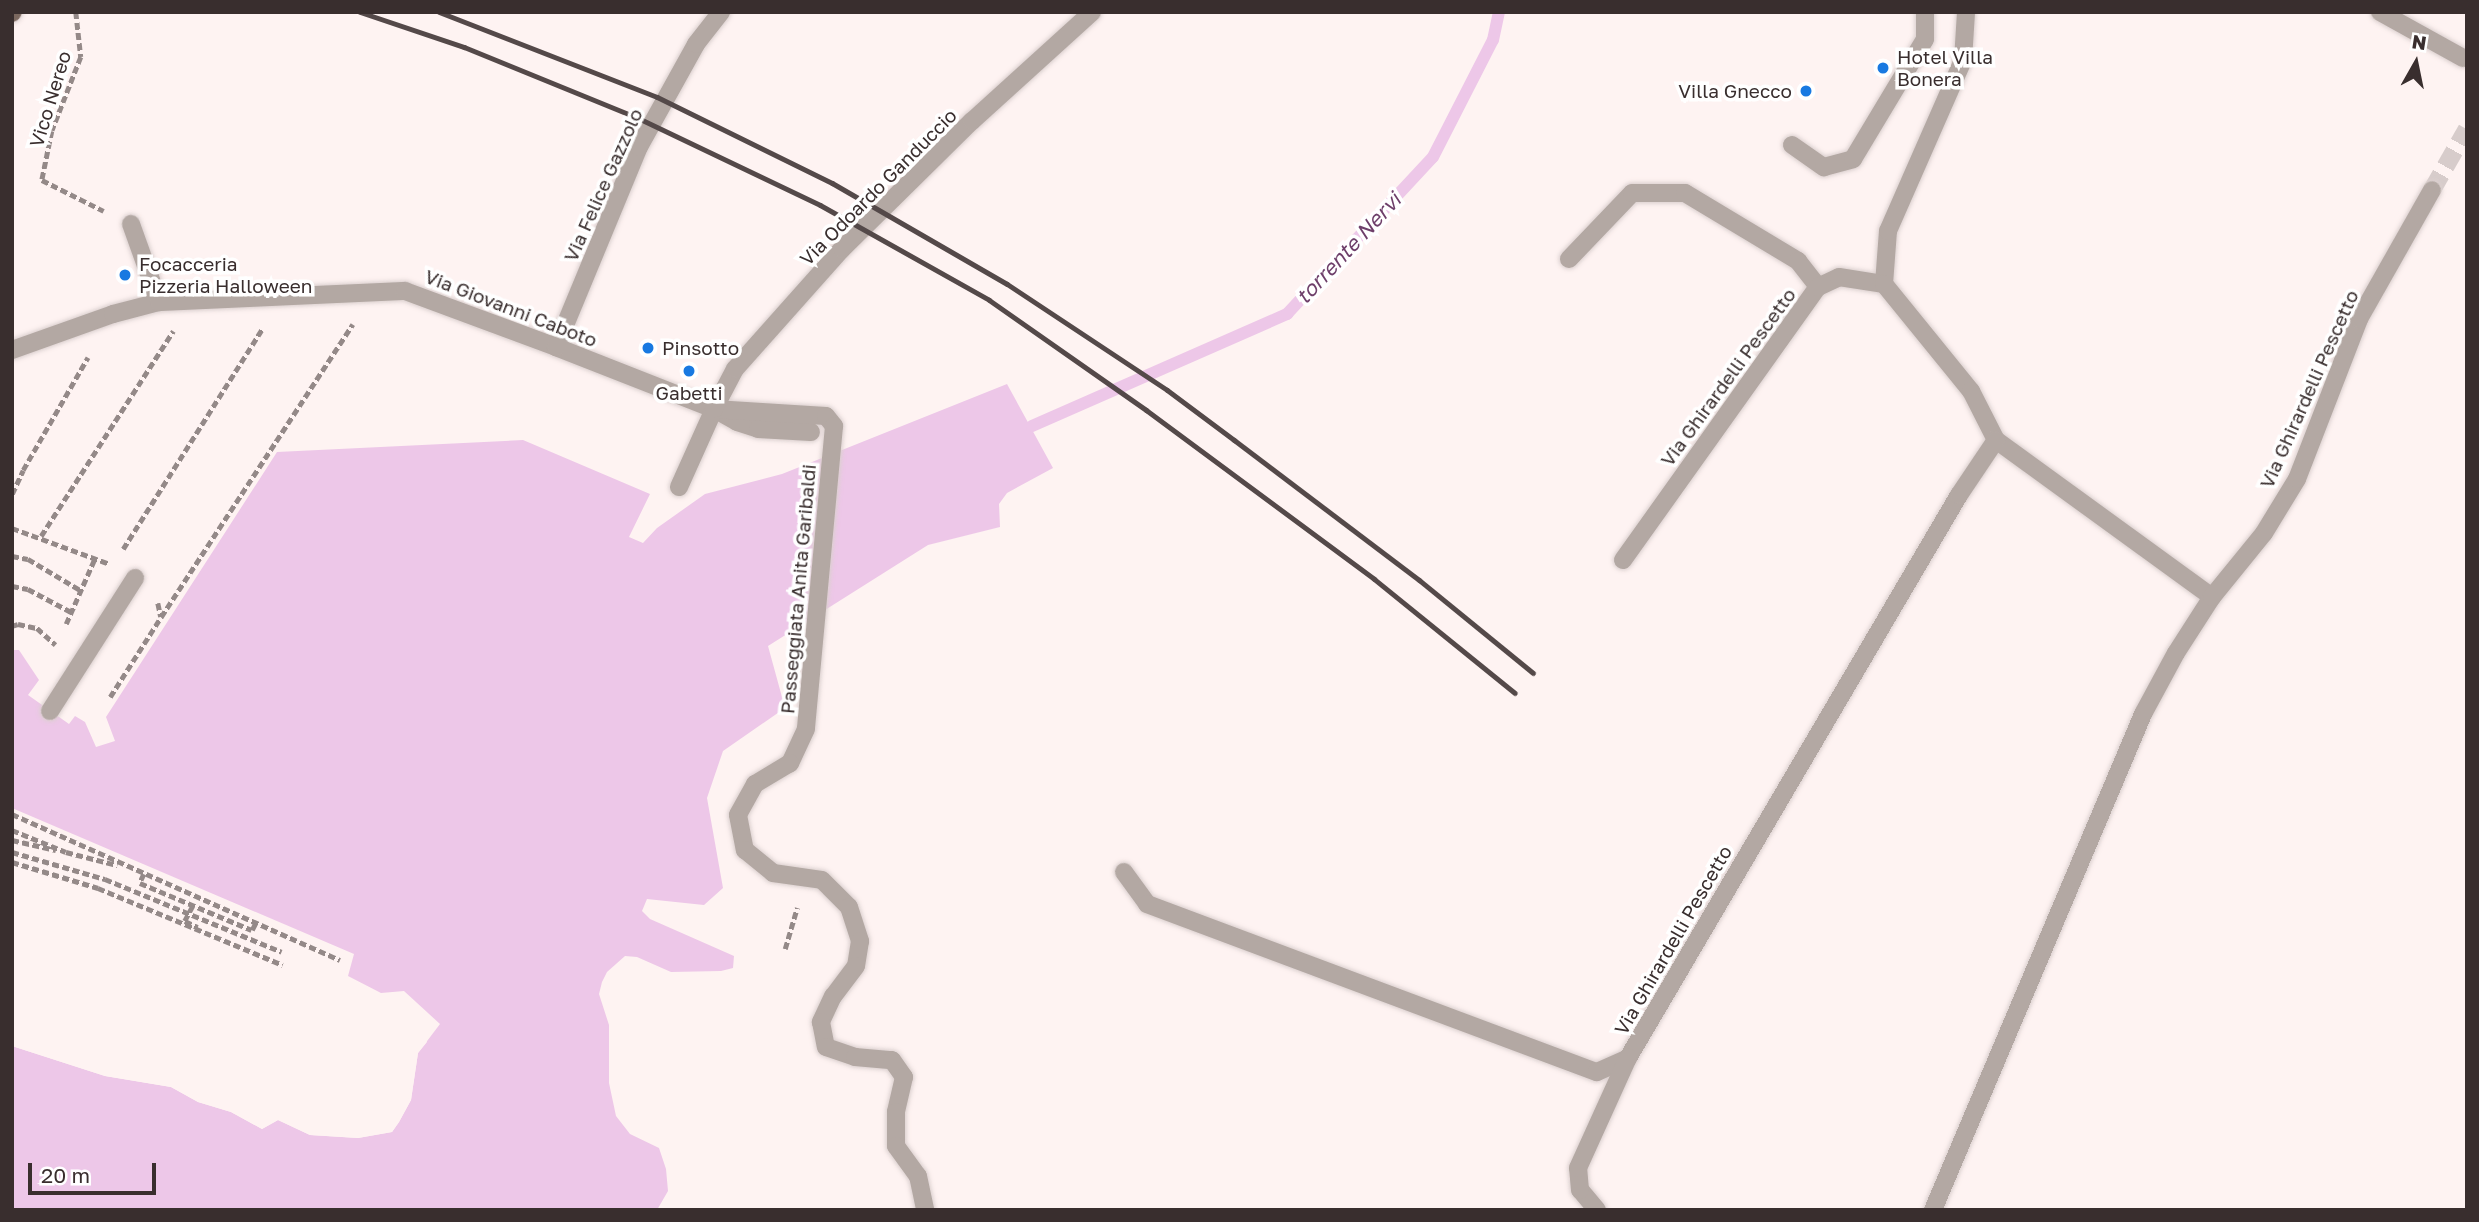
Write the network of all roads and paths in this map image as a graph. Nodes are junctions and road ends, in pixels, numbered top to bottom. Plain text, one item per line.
1 (76, 12) edge
2 (721, 12) edge
3 (1092, 12) edge
4 (1925, 12) edge
5 (1966, 12) edge
6 (2380, 12) edge
7 (2463, 58) dead end
8 (1792, 145) dead end
9 (2432, 190) tunnel mouth
10 (131, 224) joint
11 (1569, 259) dead end
12 (1884, 284) junction
13 (1818, 287) junction
14 (375, 291) junction
15 (284, 294) junction
16 (195, 298) junction
17 (159, 302) junction
18 (113, 314) junction
19 (556, 346) junction
20 (12, 350) edge
21 (713, 409) junction
22 (811, 432) dead end
23 (1996, 440) junction
24 (679, 487) dead end
25 (12, 494) edge
26 (12, 528) edge
27 (41, 536) junction
28 (12, 556) edge
29 (95, 558) junction
30 (1623, 560) dead end
31 (113, 565) junction
32 (135, 578) junction
33 (12, 586) edge
34 (80, 590) junction
35 (2212, 597) junction
36 (71, 612) junction
37 (161, 617) junction
38 (12, 626) edge
39 (57, 645) junction
40 (53, 654) dead end
41 (110, 697) dead end
42 (50, 711) dead end
43 (12, 814) edge
44 (12, 830) edge
45 (12, 840) edge
46 (12, 852) edge
47 (66, 852) junction
48 (12, 862) edge
49 (130, 868) junction
50 (1124, 872) dead end
51 (144, 874) junction
52 (799, 902) dead end
53 (193, 906) junction
54 (189, 914) junction
55 (256, 922) junction
56 (195, 930) junction
57 (785, 948) dead end
58 (282, 952) dead end
59 (340, 960) dead end
60 (283, 965) dead end
61 (1628, 1058) junction
62 (925, 1210) edge
63 (1597, 1210) edge
64 (1933, 1210) edge

1 - 10 path, Vico Nereo
2 - 19 street, Via Felice Gazzolo
3 - 21 street, Via Odoardo Ganduccio
4 - 8 street
5 - 12 street
6 - 7 street
9 - 35 street, Via Ghirardelli Pescetto
10 - 17 street
11 - 13 street, Via Ghirardelli Pescetto
12 - 13 street, Via Ghirardelli Pescetto
12 - 23 street
13 - 30 street, Via Ghirardelli Pescetto
14 - 15 street, Via Giovanni Caboto
14 - 19 street, Via Giovanni Caboto
14 - 37 path
15 - 16 street, Via Giovanni Caboto
15 - 31 path
16 - 17 street, Via Giovanni Caboto
16 - 27 path
17 - 18 street, Via Giovanni Caboto
18 - 20 street, Via Giovanni Caboto
18 - 25 path
19 - 21 street, Via Giovanni Caboto
21 - 22 street, Via Giovanni Caboto
21 - 24 street, Via Odoardo Ganduccio
21 - 62 street, Passeggiata Anita Garibaldi
23 - 35 street
23 - 61 street, Via Ghirardelli Pescetto
26 - 27 path
27 - 29 path
28 - 34 path
29 - 31 path
29 - 34 path
31 - 32 path
32 - 37 path
32 - 42 street
33 - 36 path
34 - 36 path
35 - 64 street, Via Ghirardelli Pescetto
36 - 39 path
37 - 41 path
38 - 39 path
39 - 40 path
43 - 49 path
44 - 47 path
45 - 47 path
46 - 54 path
47 - 49 path
48 - 56 path
49 - 51 path
50 - 61 street, Via Ghirardelli Pescetto
51 - 53 path
51 - 55 path
52 - 57 path
53 - 54 path
53 - 55 path
54 - 56 path
54 - 58 path
55 - 59 path
56 - 60 path
61 - 63 street

